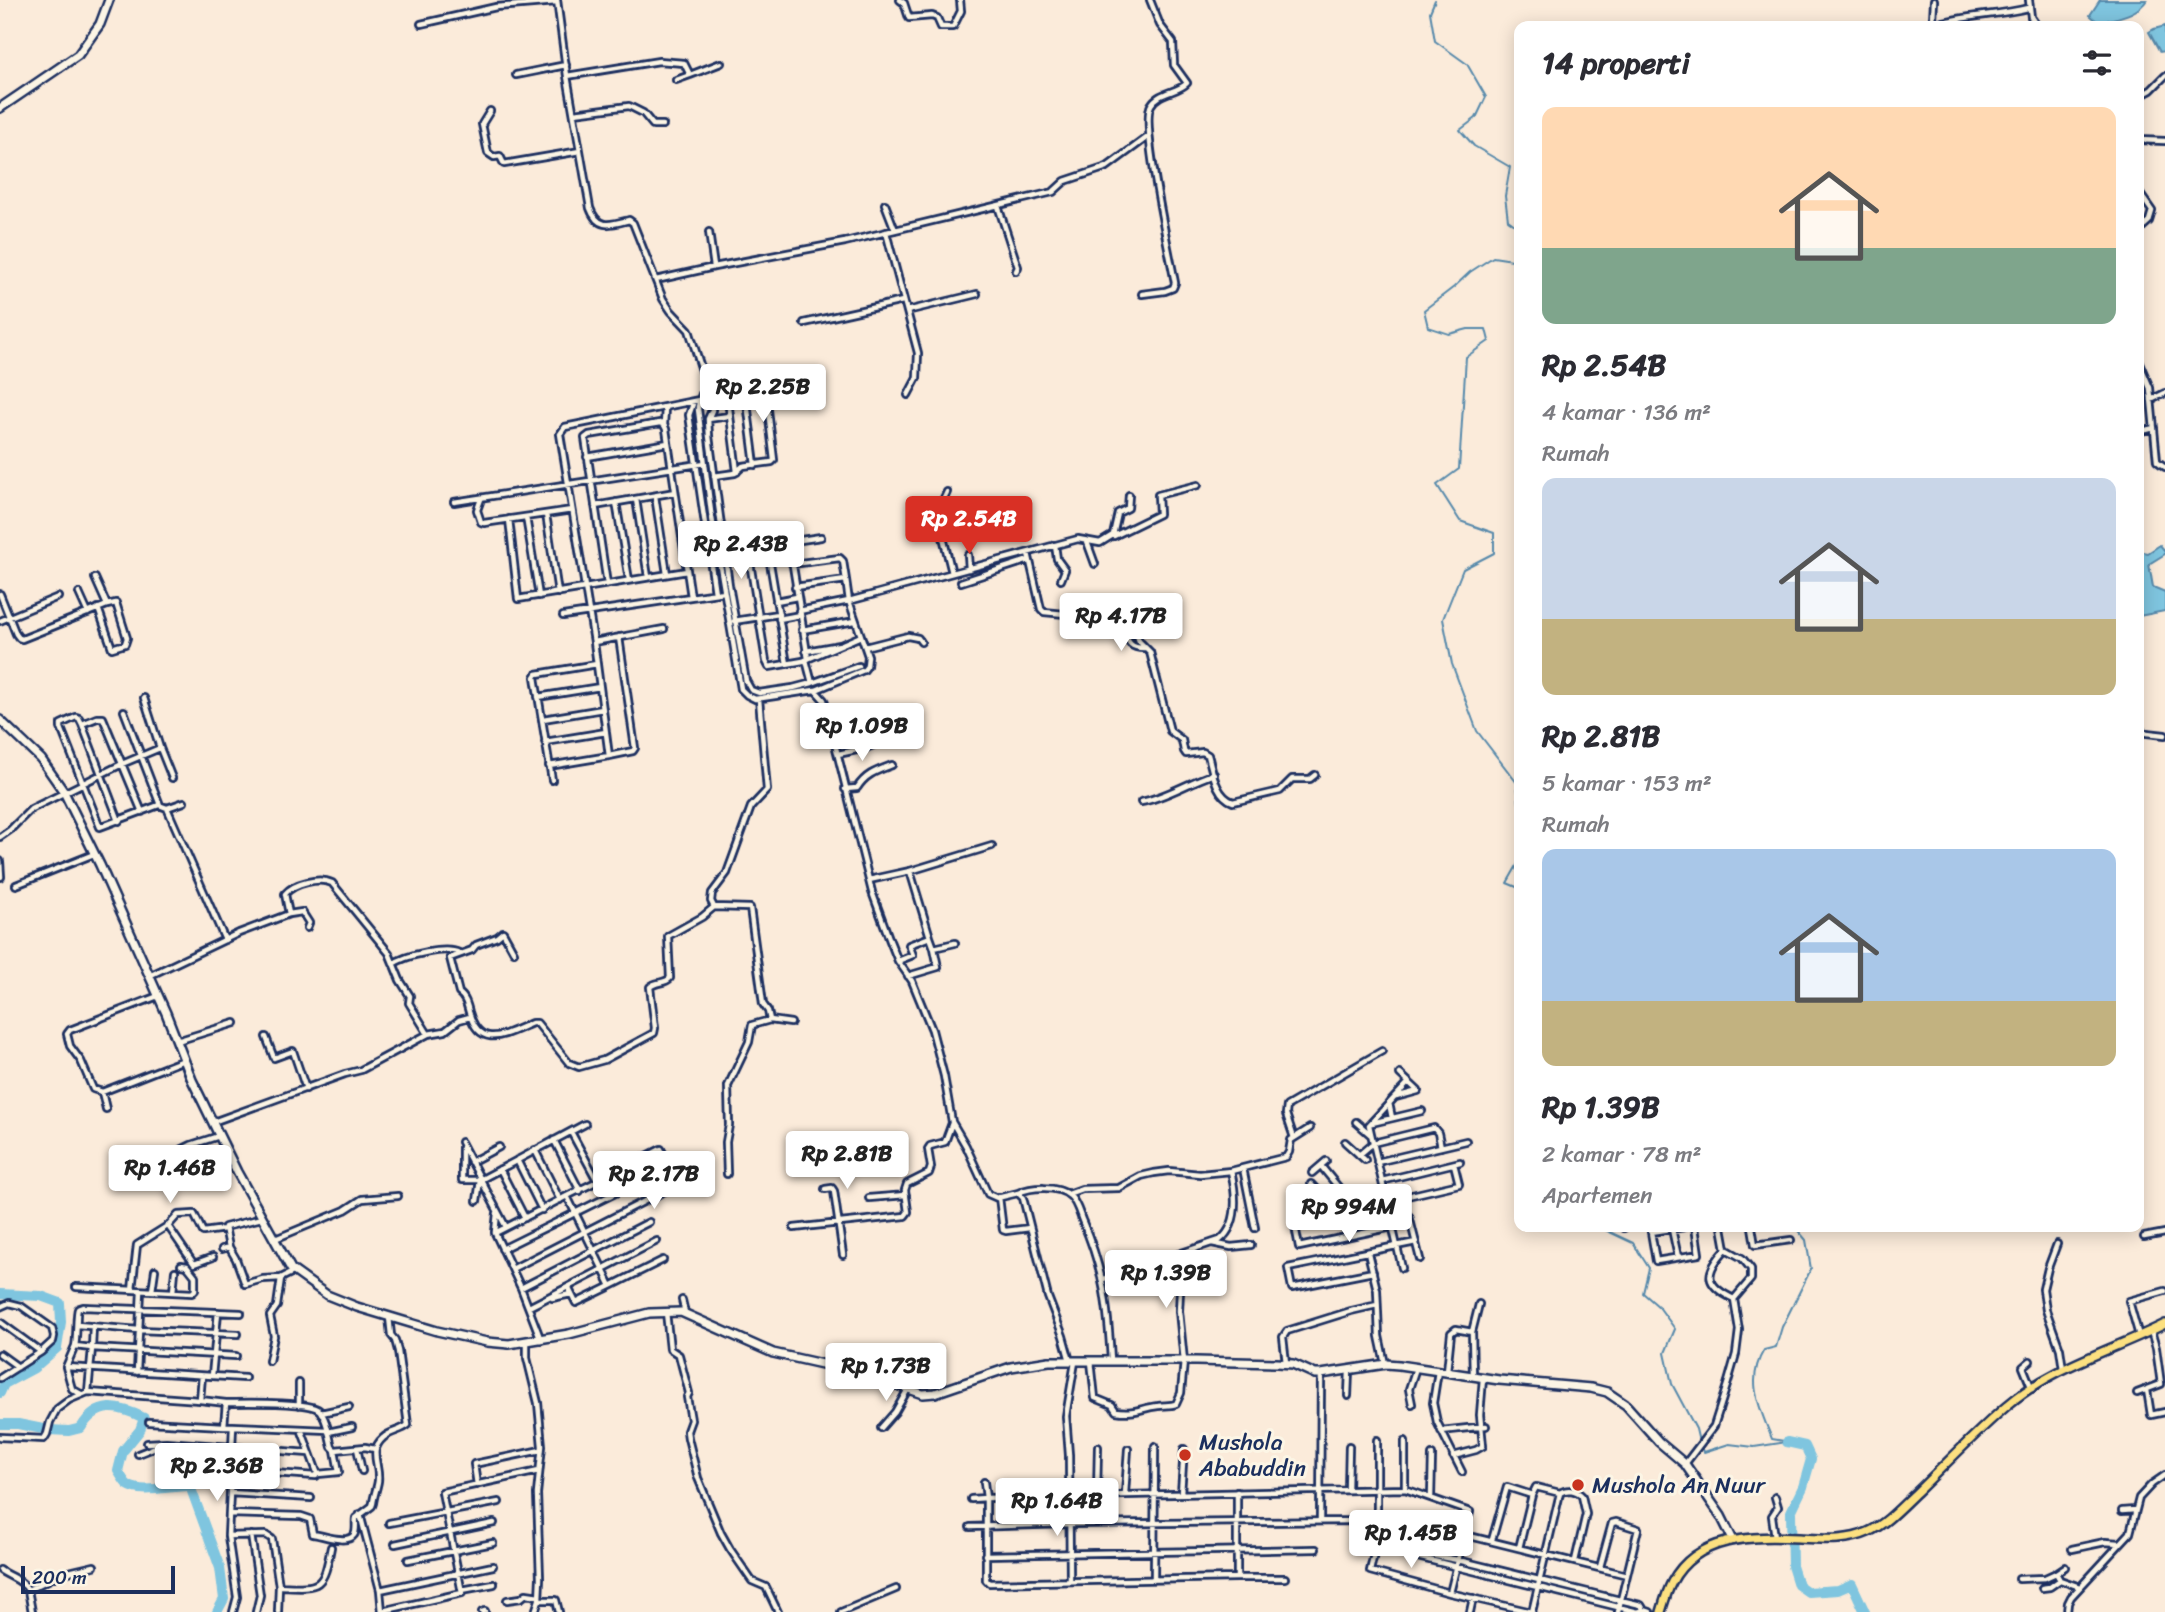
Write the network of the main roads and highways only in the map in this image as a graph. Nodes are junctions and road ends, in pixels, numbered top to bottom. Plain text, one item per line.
1 (2165, 1324) edge
2 (1661, 1612) edge

1 - 2 main road

